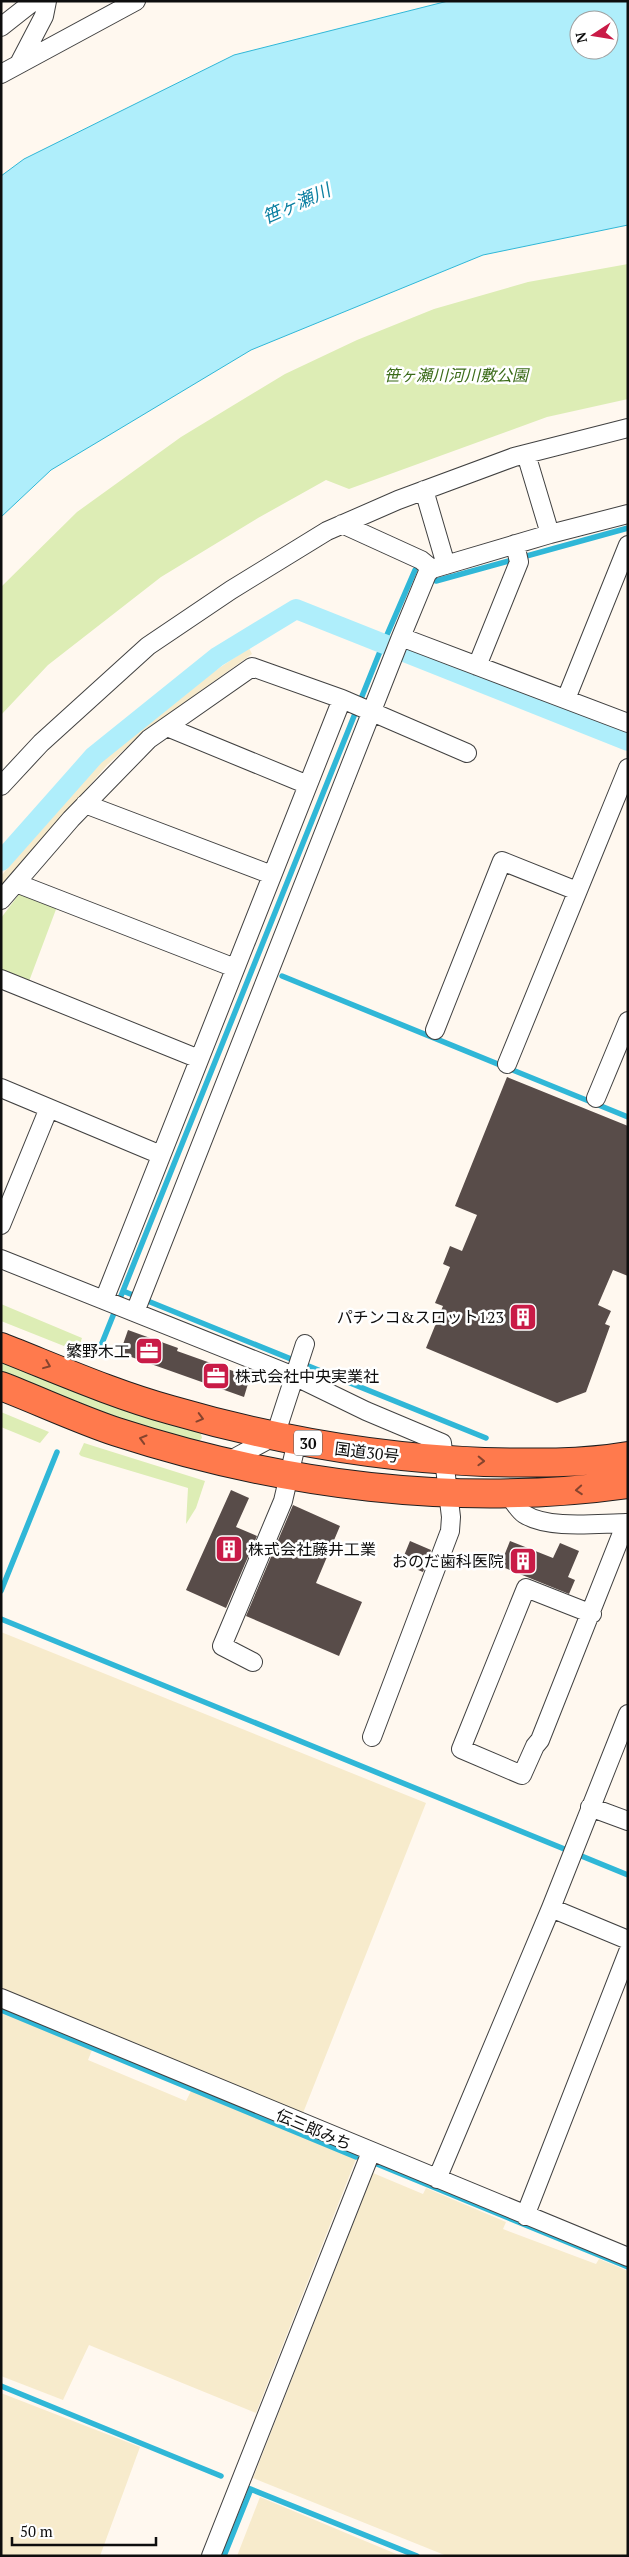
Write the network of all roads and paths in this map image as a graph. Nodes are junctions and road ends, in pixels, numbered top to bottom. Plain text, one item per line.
1 (9, 1) edge
2 (34, 1) edge
3 (47, 1) edge
4 (136, 1) edge
5 (4, 25) edge
6 (20, 62) junction
7 (1, 74) edge
8 (628, 428) edge
9 (526, 454) junction
10 (424, 490) junction
11 (628, 514) edge
12 (342, 524) junction
13 (550, 534) junction
14 (628, 545) edge
15 (517, 553) junction
16 (439, 567) junction
17 (398, 646) junction
18 (477, 666) junction
19 (566, 699) junction
20 (358, 705) junction
21 (628, 723) edge
22 (167, 727) junction
23 (467, 753) dead end
24 (628, 768) edge
25 (308, 785) junction
26 (1, 786) edge
27 (85, 804) junction
28 (272, 875) junction
29 (16, 883) junction
30 (577, 891) junction
31 (1, 900) edge
32 (235, 968) junction
33 (1, 979) edge
34 (628, 1021) edge
35 (435, 1030) dead end
36 (200, 1059) junction
37 (507, 1064) dead end
38 (1, 1088) edge
39 (596, 1098) dead end
40 (49, 1108) junction
41 (161, 1155) junction
42 (1, 1225) edge
43 (1, 1259) edge
44 (126, 1303) junction
45 (1, 1347) edge
46 (299, 1360) junction
47 (1, 1386) edge
48 (289, 1453) junction
49 (628, 1456) edge
50 (228, 1462) junction
51 (453, 1482) junction
52 (628, 1484) edge
53 (507, 1493) junction
54 (627, 1523) edge
55 (592, 1614) junction
56 (253, 1662) dead end
57 (628, 1714) edge
58 (372, 1737) dead end
59 (590, 1807) junction
60 (628, 1821) edge
61 (551, 1908) junction
62 (628, 1940) edge
63 (628, 1952) edge
64 (1, 1998) edge
65 (371, 2152) junction
66 (437, 2179) junction
67 (525, 2216) junction
68 (628, 2257) edge
69 (211, 2556) edge

1 - 5 street
2 - 5 street
3 - 6 street
4 - 6 street
6 - 7 street
8 - 9 street
9 - 10 street
9 - 13 street
10 - 12 street
10 - 16 street
11 - 13 street
12 - 16 street
12 - 26 street
13 - 15 street
14 - 19 street
15 - 16 street
15 - 18 street
16 - 17 street
17 - 18 street
17 - 20 street
18 - 19 street
19 - 21 street
20 - 22 street
20 - 23 street
20 - 25 street
20 - 44 street
22 - 25 street
22 - 27 street
24 - 30 street
25 - 28 street
27 - 28 street
27 - 29 street
28 - 32 street
29 - 31 street
29 - 32 street
30 - 35 street
30 - 37 street
32 - 36 street
33 - 36 street
34 - 39 street
36 - 41 street
38 - 40 street
40 - 41 street
40 - 42 street
41 - 44 street
43 - 44 street
44 - 46 street
45 -> 48 highway, 国道30号 / 30
46 - 48 street
46 - 51 street
50 -> 47 highway, 国道30号 / 30
48 - 50 highway, 国道30号 / 30
48 - 50 street
48 - 51 highway, 国道30号 / 30
48 - 56 street
51 -> 49 highway, 国道30号 / 30
51 - 53 highway, 国道30号 / 30
51 - 58 street
52 -> 53 highway, 国道30号 / 30
53 - 54 street
54 - 55 street
55 - 55 street
57 - 59 street
59 - 60 street
59 - 61 street
61 - 62 street
61 - 66 street
63 - 67 street
64 - 65 street, 伝三郎みち
65 - 66 street, 伝三郎みち
65 - 69 street
66 - 67 street, 伝三郎みち
67 - 68 street, 伝三郎みち

